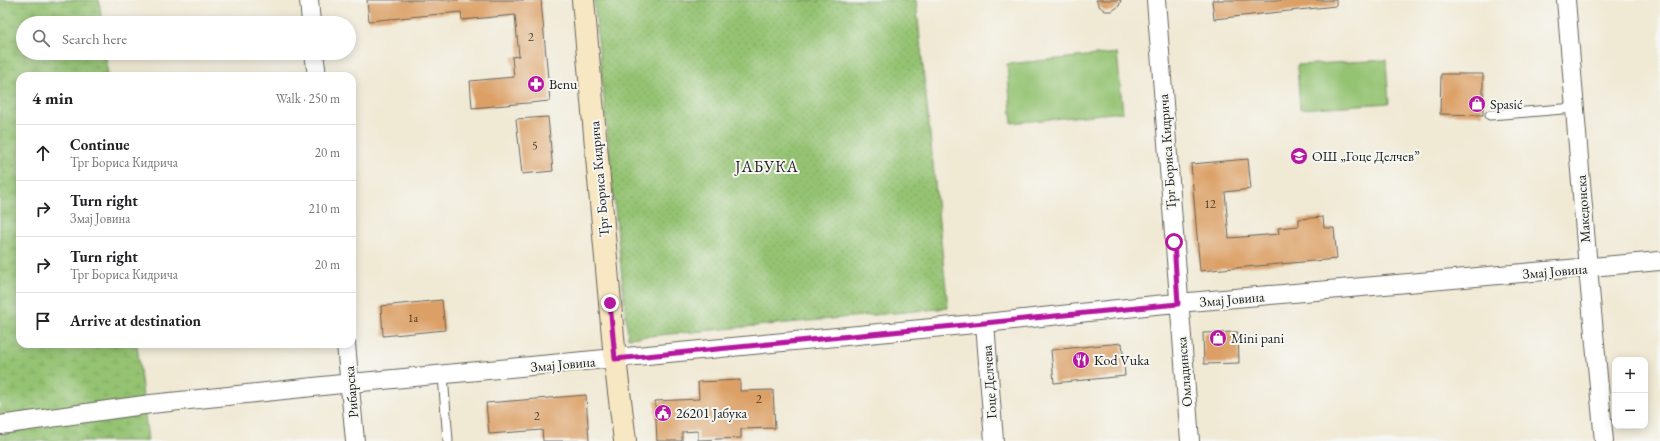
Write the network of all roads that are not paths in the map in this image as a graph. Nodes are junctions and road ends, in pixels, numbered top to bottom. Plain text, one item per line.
1 (309, 0) edge
2 (583, 0) edge
3 (1156, 0) edge
4 (1566, 0) edge
5 (310, 16) edge
6 (315, 60) edge
7 (316, 72) edge
8 (1575, 108) junction
9 (1490, 115) dead end
10 (1660, 261) edge
11 (1588, 268) junction
12 (1178, 304) junction
13 (985, 323) junction
14 (347, 348) edge
15 (615, 359) junction
16 (443, 375) junction
17 (351, 383) junction
18 (0, 425) edge
19 (355, 441) edge
20 (448, 441) edge
21 (625, 441) edge
22 (994, 441) edge
23 (1190, 441) edge
24 (1604, 441) edge

1 - 5 street
2 - 15 main road, Трг Бориса Кидрича
3 - 12 street, Трг Бориса Кидрича
4 - 8 street, Македонска
6 - 7 street
8 - 9 lane
8 - 11 street, Македонска
10 - 11 street, Змај Јовина
11 - 12 street, Змај Јовина
11 - 24 street, Македонска
12 - 13 street, Змај Јовина
12 - 23 street, Омладинска
13 - 15 street, Змај Јовина
13 - 22 street, Гоце Делчева
14 - 17 street, Рибарска
15 - 16 street, Змај Јовина
15 - 21 main road, Трг Бориса Кидрича
16 - 17 street, Змај Јовина
16 - 20 lane
17 - 18 street, Змај Јовина
17 - 19 street, Рибарска

